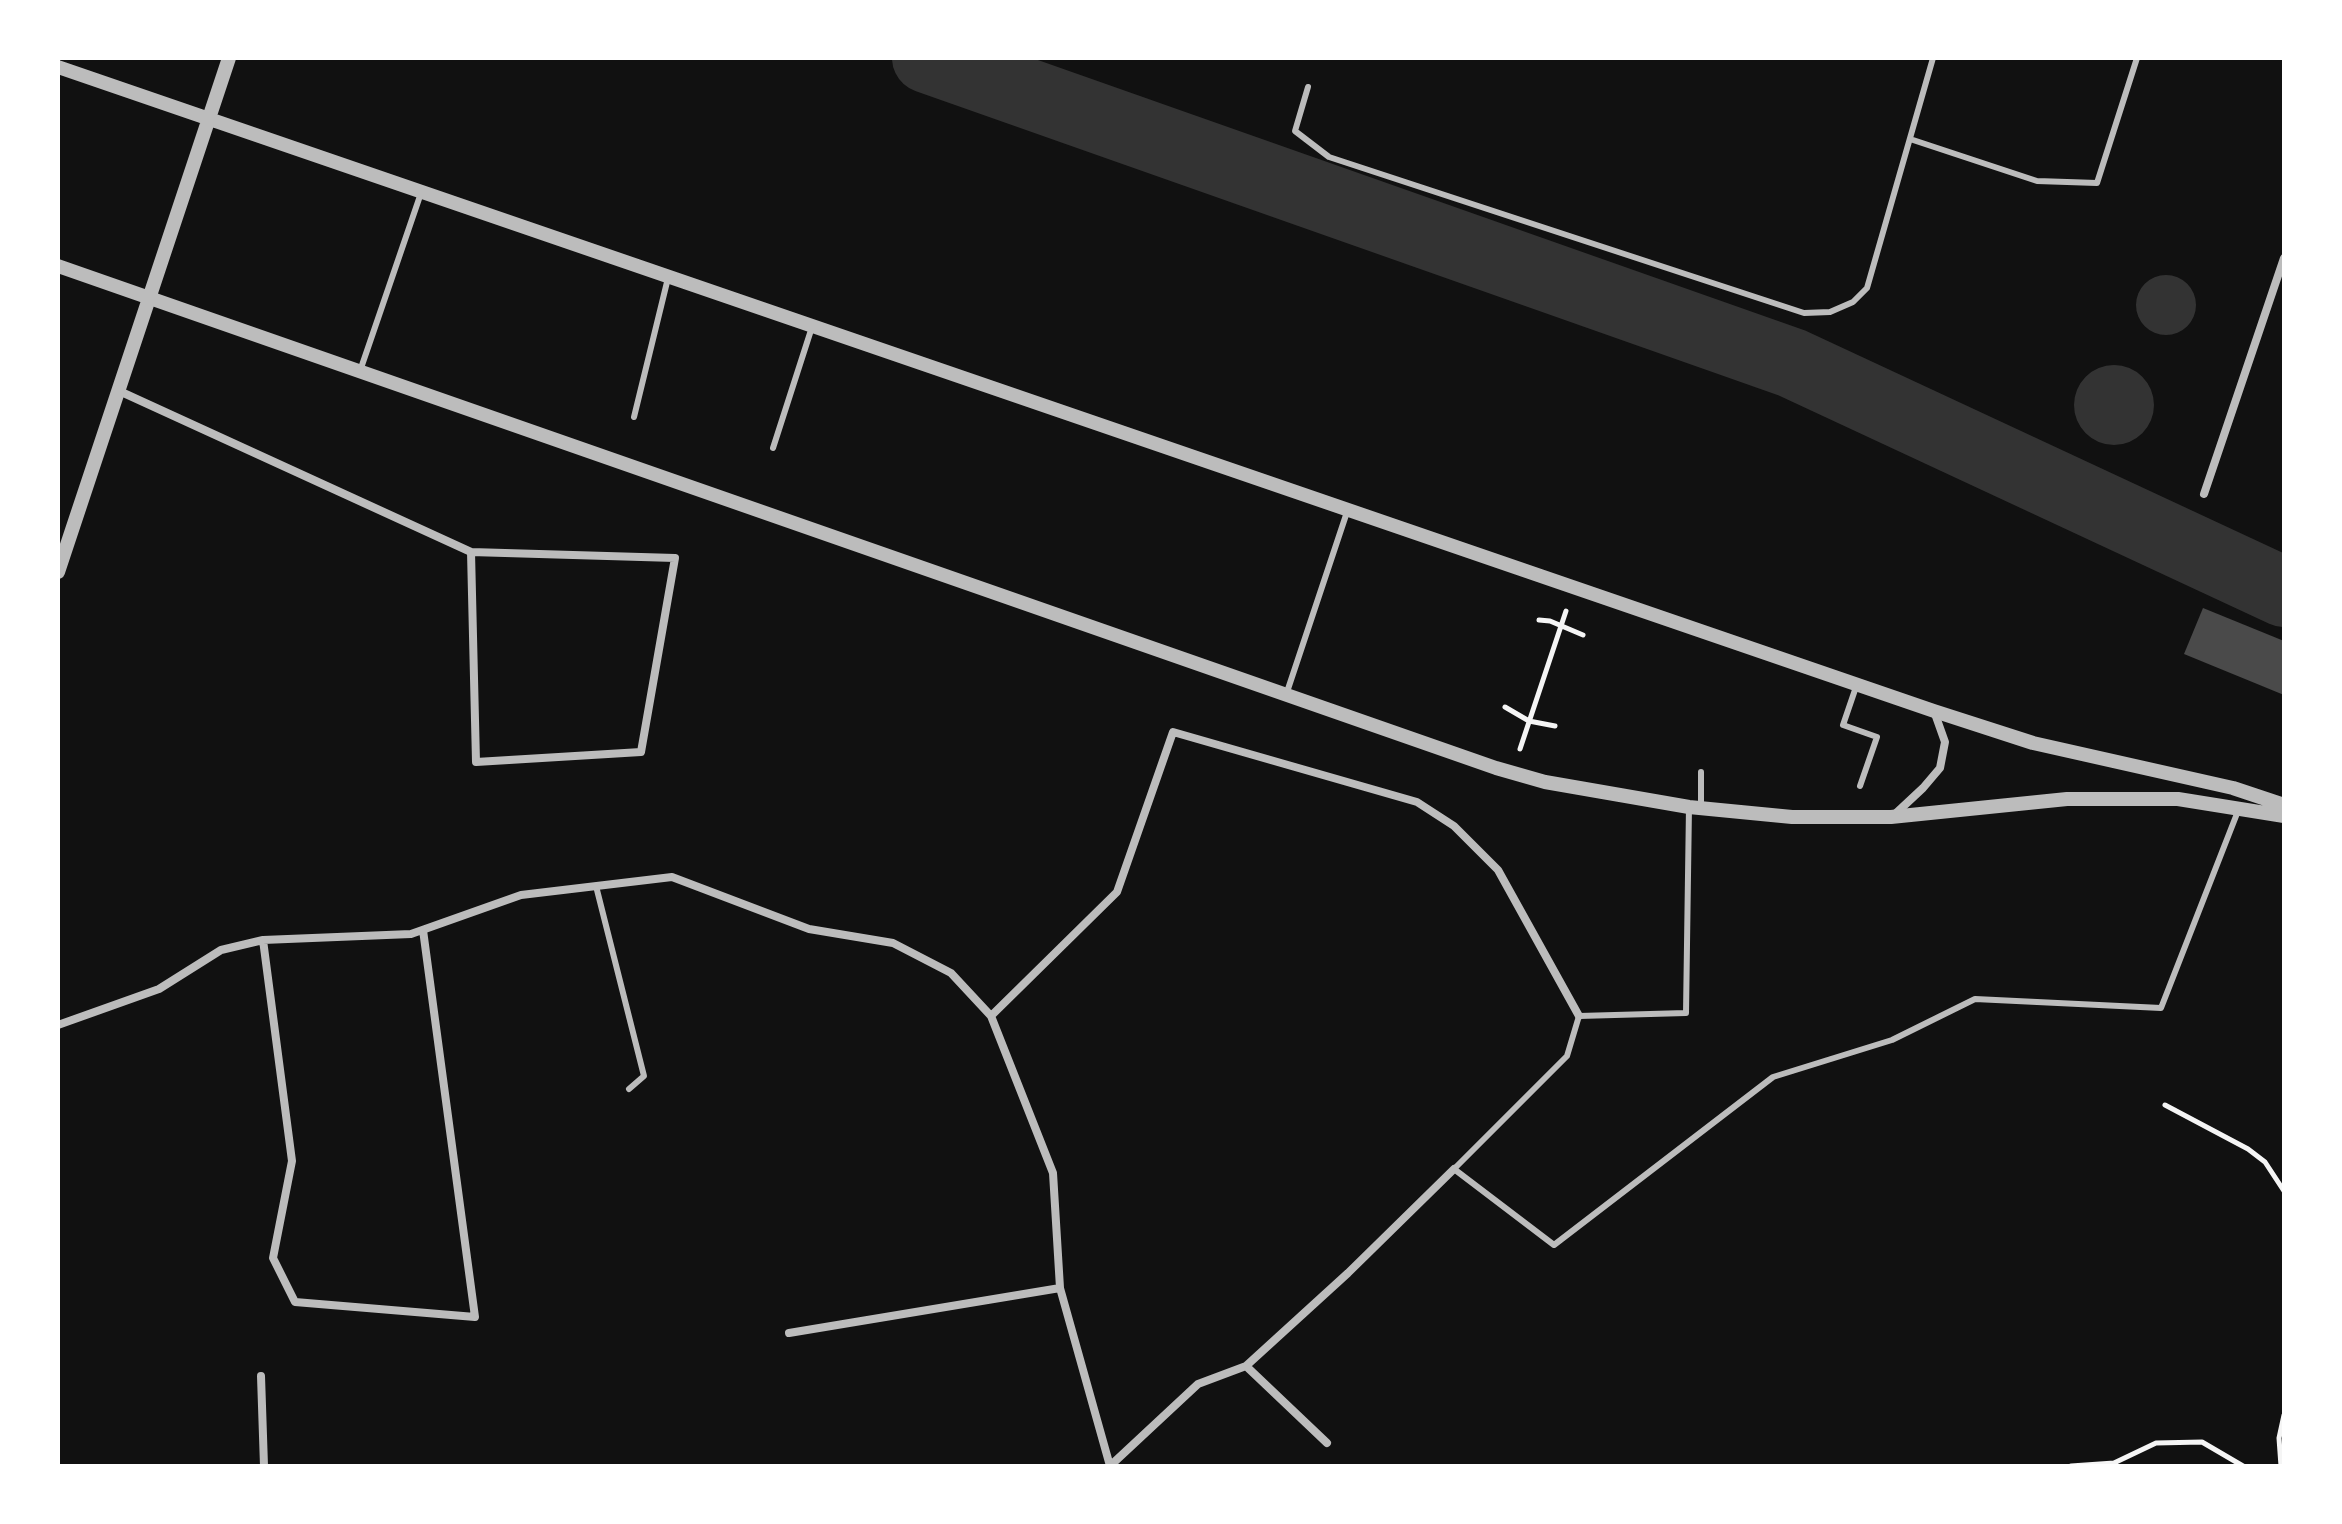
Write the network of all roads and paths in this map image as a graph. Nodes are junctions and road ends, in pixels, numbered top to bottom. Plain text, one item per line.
1 (229, 58) edge
2 (1933, 58) edge
3 (2137, 58) edge
4 (58, 67) edge
5 (1308, 87) dead end
6 (209, 121) junction
7 (1910, 139) junction
8 (421, 193) junction
9 (2284, 258) edge
10 (58, 266) edge
11 (668, 278) junction
12 (149, 299) junction
13 (812, 327) junction
14 (359, 372) junction
15 (117, 390) junction
16 (634, 417) dead end
17 (773, 448) dead end
18 (2204, 494) dead end
19 (1348, 509) junction
20 (471, 552) junction
21 (58, 572) edge
22 (1569, 602) dead end
23 (1539, 620) dead end
24 (1560, 624) junction
25 (1583, 635) dead end
26 (1857, 684) junction
27 (1286, 695) junction
28 (1505, 707) dead end
29 (1934, 711) junction
30 (1529, 721) junction
31 (1555, 726) dead end
32 (1517, 758) dead end
33 (1701, 772) dead end
34 (1860, 786) dead end
35 (2284, 805) edge
36 (1695, 807) junction
37 (2239, 810) junction
38 (2284, 816) edge
39 (1891, 817) junction
40 (596, 886) junction
41 (423, 930) junction
42 (263, 940) junction
43 (991, 1016) junction
44 (1579, 1016) junction
45 (58, 1025) edge
46 (629, 1089) dead end
47 (2165, 1105) dead end
48 (1454, 1169) junction
49 (2284, 1191) edge
50 (1060, 1288) junction
51 (789, 1333) dead end
52 (1246, 1366) junction
53 (261, 1376) dead end
54 (2284, 1415) edge
55 (1327, 1443) dead end
56 (264, 1466) edge
57 (1110, 1466) edge
58 (2071, 1466) edge
59 (2243, 1466) edge
60 (2281, 1466) edge

1 - 6 street
2 - 7 lane
3 - 7 lane
4 - 6 street
5 - 7 lane
6 - 8 street
6 - 12 street
8 - 11 street
8 - 14 lane
9 - 18 street
10 - 12 street
11 - 13 street
11 - 16 lane
12 - 14 street
12 - 15 street
13 - 17 lane
13 - 19 street
14 - 27 street
15 - 20 street
15 - 21 street
19 - 26 street
19 - 27 lane
20 - 20 street
22 - 24 path
23 - 24 path
24 - 25 path
24 - 30 path
26 - 29 street
26 - 34 lane
27 - 36 street
28 - 30 path
29 - 35 street
29 - 39 street
30 - 31 path
30 - 32 path
33 - 36 lane
36 - 39 street
36 - 44 lane
37 - 38 street
37 - 39 street
37 - 48 lane
40 - 41 street
40 - 43 street
40 - 46 lane
41 - 42 street
41 - 42 street
42 - 45 street
43 - 44 street
43 - 50 street
44 - 48 lane
47 - 49 path
48 - 52 street
50 - 51 street
50 - 57 street
52 - 55 street
52 - 57 street
53 - 56 street
54 - 60 path
58 - 59 path

